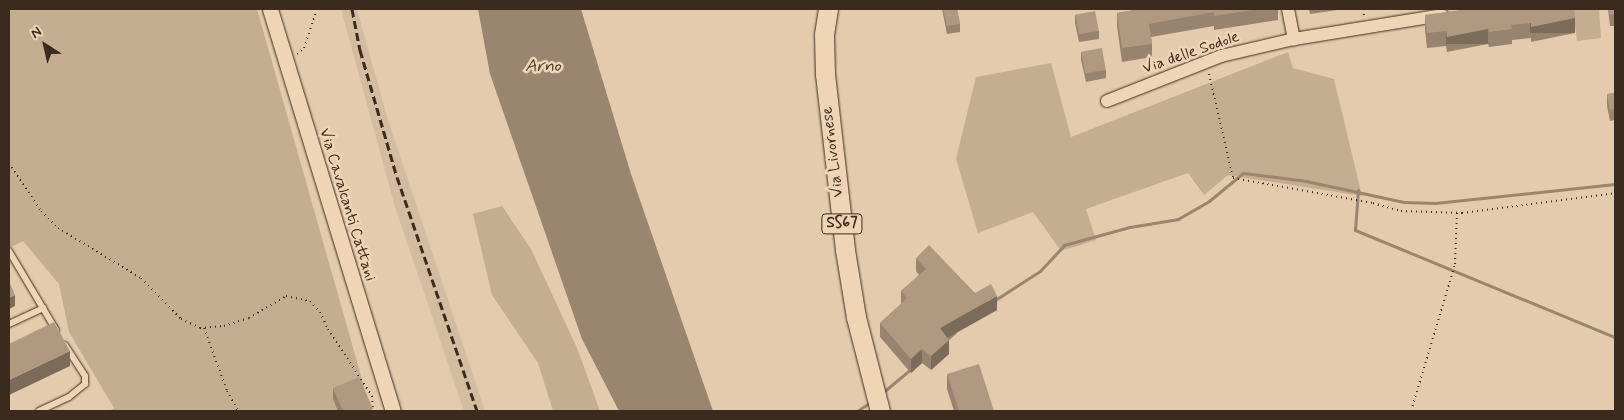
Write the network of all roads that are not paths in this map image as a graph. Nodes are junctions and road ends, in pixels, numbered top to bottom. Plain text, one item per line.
1 (270, 9) edge
2 (828, 9) edge
3 (1288, 9) edge
4 (1460, 13) edge
5 (1294, 39) junction
6 (1107, 101) dead end
7 (9, 251) edge
8 (43, 308) junction
9 (9, 324) edge
10 (39, 411) edge
11 (393, 411) edge
12 (880, 411) edge

1 - 11 street, Via Cavalcanti Cattani
2 - 12 main road, Via Livornese / SS67
3 - 5 street
4 - 5 street, Via delle Sodole
5 - 6 street, Via delle Sodole
7 - 8 lane
8 - 9 lane
8 - 10 lane

